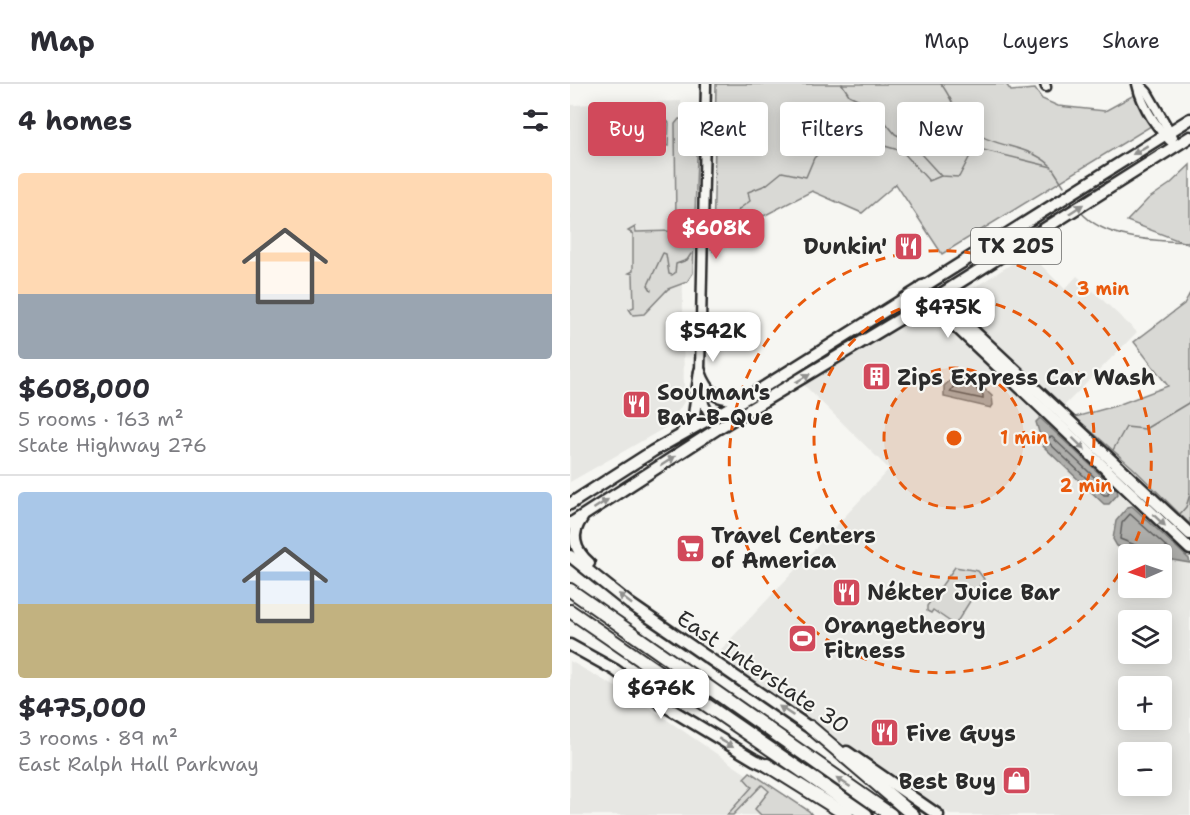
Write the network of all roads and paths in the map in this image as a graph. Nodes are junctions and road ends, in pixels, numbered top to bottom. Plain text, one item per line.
1 (706, 84) edge
2 (1138, 84) edge
3 (1190, 119) edge
4 (1168, 133) junction
5 (1190, 137) edge
6 (1176, 146) junction
7 (922, 286) junction
8 (933, 299) junction
9 (867, 321) junction
10 (821, 367) junction
11 (700, 371) junction
12 (748, 397) junction
13 (1040, 400) junction
14 (710, 419) junction
15 (717, 429) junction
16 (679, 436) junction
17 (1136, 482) junction
18 (1128, 491) junction
19 (570, 504) edge
20 (584, 515) junction
21 (570, 524) edge
22 (1190, 534) edge
23 (1190, 549) edge
24 (571, 557) edge
25 (606, 584) junction
26 (570, 590) edge
27 (570, 611) edge
28 (570, 645) edge
29 (810, 727) junction
30 (767, 765) junction
31 (838, 815) edge
32 (847, 815) edge
33 (866, 815) edge
34 (891, 815) edge
35 (913, 815) edge
36 (938, 815) edge

1 - 11 street
2 - 4 street
3 - 4 main road, TX 205
4 - 6 street
4 -> 7 main road, TX 205
5 - 6 main road, TX 205
8 -> 6 main road, TX 205
7 - 8 main road
7 - 9 main road, TX 205
8 - 10 main road, TX 205
8 - 13 main road
9 - 10 main road
9 - 12 main road, TX 205
15 -> 10 main road, TX 205
11 - 12 main road
11 - 14 street
11 - 16 main road
12 - 14 main road, TX 205
13 - 17 main road
13 -> 18 main road
14 - 15 street
14 - 16 main road, TX 205
20 -> 15 main road, TX 205
16 - 19 main road, TX 205
17 - 18 main road
17 - 22 main road
18 -> 23 main road
20 - 21 main road, TX 205
20 - 25 main road
24 - 25 main road, East Interstate 30
29 -> 25 main road, East Interstate 30
34 -> 26 highway
27 - 33 highway
28 -> 30 main road
29 - 35 highway
29 - 36 main road, East Interstate 30
30 - 31 main road
30 - 32 highway

